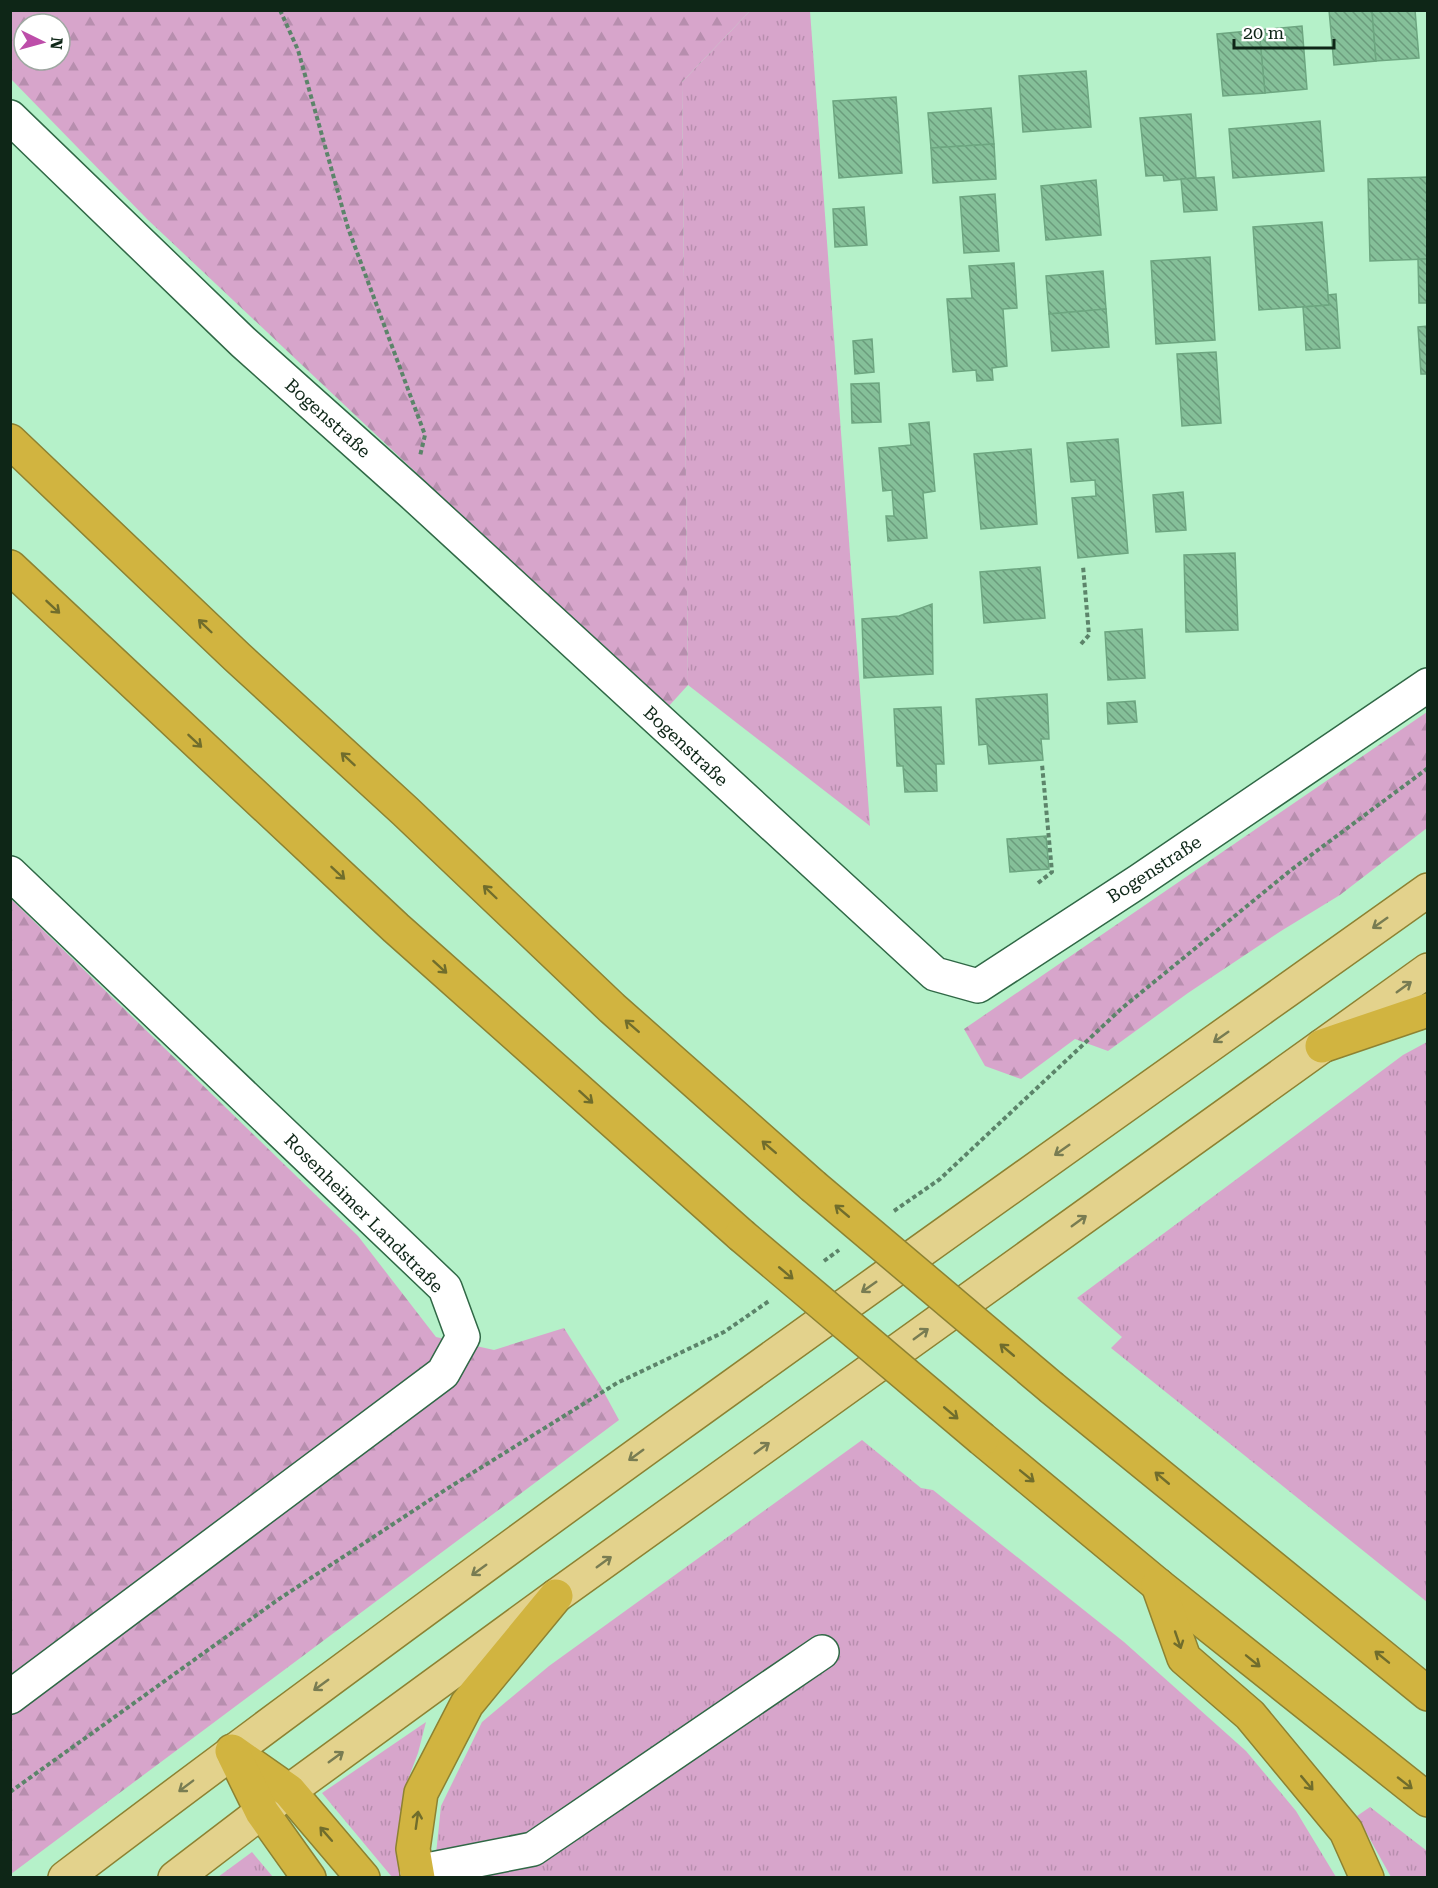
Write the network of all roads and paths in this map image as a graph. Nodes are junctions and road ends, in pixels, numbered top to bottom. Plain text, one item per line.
1 (280, 10) edge
2 (10, 117) edge
3 (10, 441) edge
4 (413, 494) junction
5 (1083, 566) dead end
6 (10, 567) edge
7 (1082, 644) dead end
8 (1428, 685) edge
9 (1042, 764) dead end
10 (1428, 768) edge
11 (10, 873) edge
12 (1038, 883) dead end
13 (1428, 890) edge
14 (1428, 970) edge
15 (1428, 1010) edge
16 (1322, 1046) junction
17 (893, 1212) dead end
18 (846, 1245) dead end
19 (818, 1265) dead end
20 (771, 1299) dead end
21 (1158, 1585) junction
22 (556, 1596) junction
23 (822, 1652) dead end
24 (1428, 1694) edge
25 (10, 1697) edge
26 (232, 1751) junction
27 (289, 1791) junction
28 (10, 1792) edge
29 (1428, 1800) edge
30 (262, 1812) junction
31 (418, 1875) edge
32 (65, 1878) edge
33 (175, 1878) edge
34 (309, 1878) edge
35 (363, 1878) edge
36 (1367, 1878) edge

1 - 4 path
2 - 4 street, Bogenstraße
24 -> 3 highway, bridge
4 - 8 street, Bogenstraße
5 - 7 path
6 -> 21 highway, bridge
9 - 12 path
10 - 17 path
11 - 25 street, Rosenheimer Landstraße
13 -> 26 main road
16 -> 14 main road
15 - 16 highway
22 -> 16 main road
18 - 19 path
20 - 28 path
21 -> 29 highway
21 -> 36 highway
27 -> 22 main road
31 -> 22 highway
23 - 31 street
26 - 27 highway
26 - 30 highway
26 -> 32 main road
27 - 30 main road
35 -> 27 highway
30 - 33 main road
30 - 34 highway

